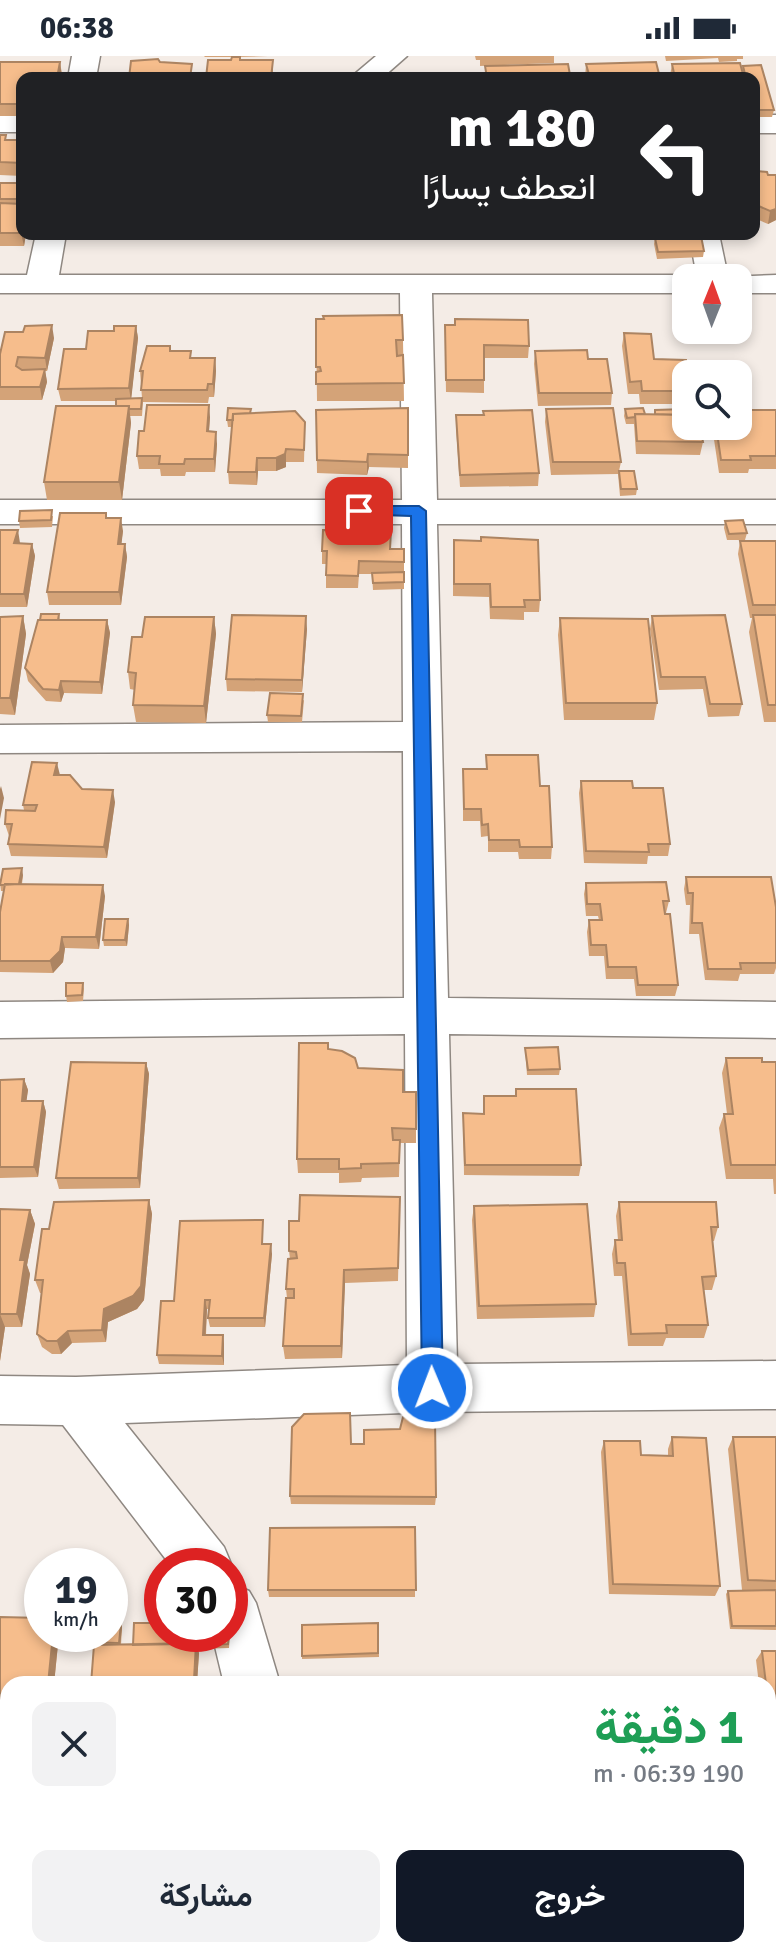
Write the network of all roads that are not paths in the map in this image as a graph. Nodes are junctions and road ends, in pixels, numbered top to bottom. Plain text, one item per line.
1 (393, 56) edge
2 (372, 72) edge
3 (50, 240) edge
4 (705, 240) edge
5 (710, 264) edge
6 (0, 284) edge
7 (41, 284) junction
8 (416, 284) junction
9 (672, 284) edge
10 (752, 284) edge
11 (776, 284) edge
12 (419, 511) junction
13 (0, 512) edge
14 (776, 512) edge
15 (422, 736) junction
16 (0, 739) edge
17 (427, 1016) junction
18 (0, 1020) edge
19 (776, 1020) edge
20 (776, 1385) edge
21 (432, 1388) junction
22 (0, 1400) edge
23 (76, 1401) junction
24 (191, 1548) edge
25 (244, 1652) edge
26 (250, 1676) edge

1 - 2 street
3 - 7 street
4 - 5 street
6 - 7 street
7 - 8 street
8 - 9 street
8 - 12 street
10 - 11 street
12 - 13 street
12 - 14 street
12 - 15 street
15 - 16 street
15 - 17 street
17 - 18 street
17 - 19 street
17 - 21 street
20 - 21 street
21 - 23 street
22 - 23 street
23 - 24 street
25 - 26 street

